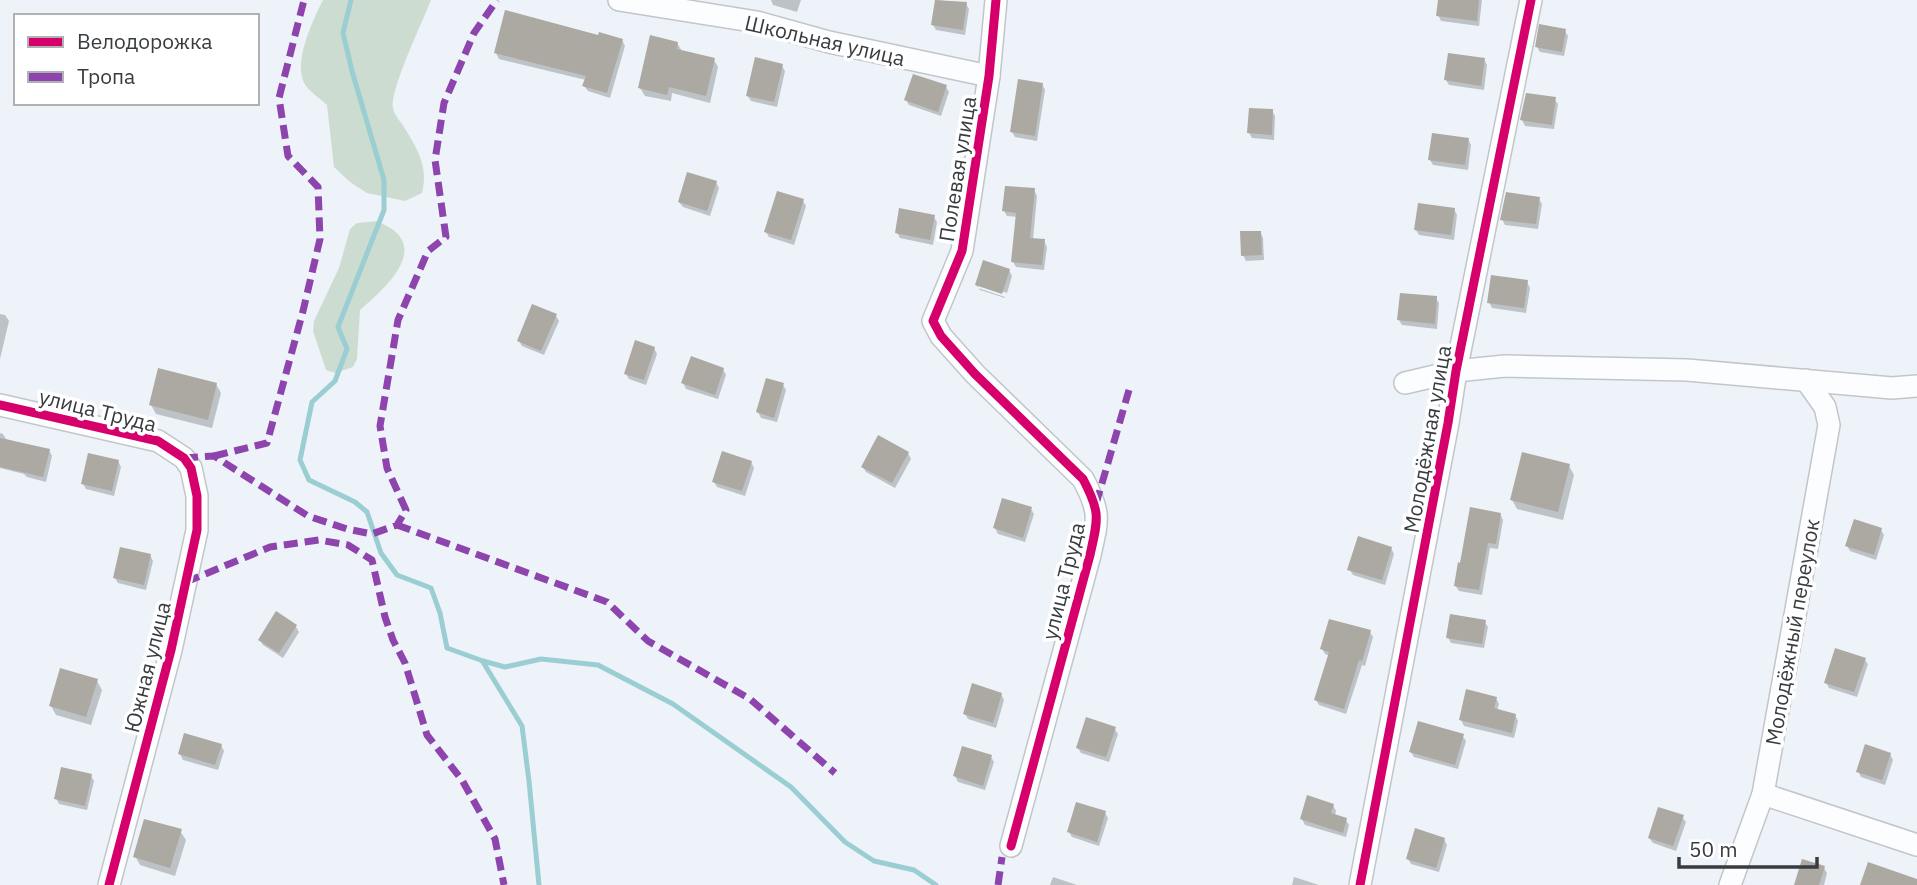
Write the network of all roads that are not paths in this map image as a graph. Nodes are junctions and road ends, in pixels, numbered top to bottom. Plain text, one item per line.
1 (619, 0) edge
2 (996, 0) edge
3 (1531, 0) edge
4 (989, 76) junction
5 (941, 336) joint
6 (1456, 371) junction
7 (1806, 380) junction
8 (1405, 383) dead end
9 (1917, 386) edge
10 (0, 405) edge
11 (184, 458) joint
12 (1763, 794) junction
13 (1917, 845) edge
14 (1011, 846) dead end
15 (109, 885) edge
16 (1360, 885) edge
17 (1730, 885) edge

1 - 4 street, Школьная улица
2 - 4 street, Полевая улица
3 - 6 street, Молодёжная улица
4 - 5 street, Полевая улица
5 - 14 street, улица Труда
6 - 7 street
6 - 8 street
6 - 16 street, Молодёжная улица
7 - 9 street
7 - 12 street, Молодёжный переулок
10 - 11 street, улица Труда
11 - 15 street, Южная улица
12 - 13 street
12 - 17 street, Молодёжный переулок

